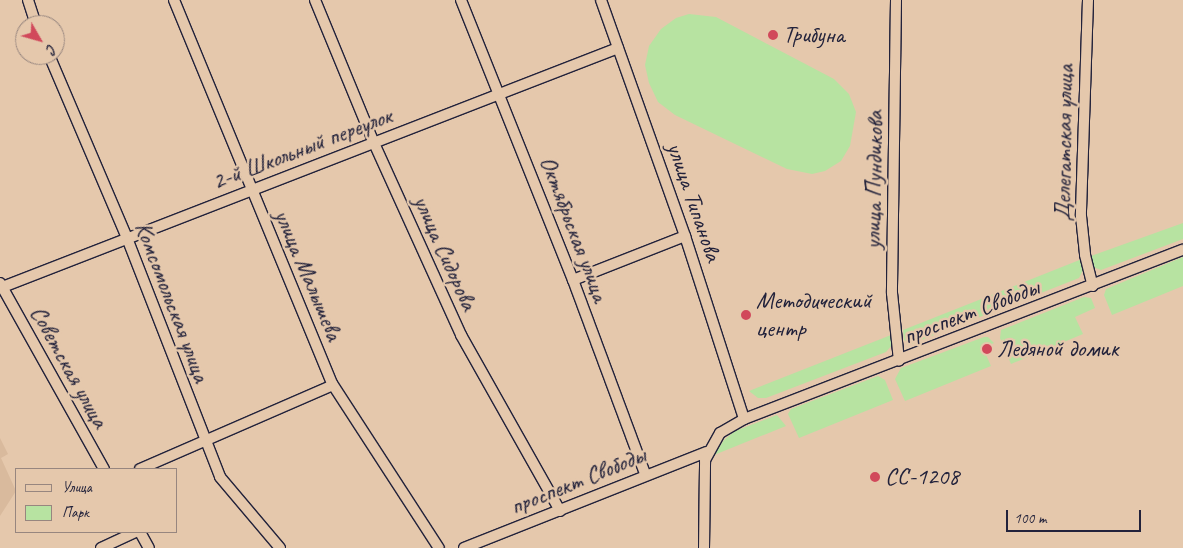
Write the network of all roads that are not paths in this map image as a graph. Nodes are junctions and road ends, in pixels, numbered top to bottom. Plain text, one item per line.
1 (28, 0) edge
2 (174, 0) edge
3 (315, 0) edge
4 (462, 0) edge
5 (601, 0) edge
6 (896, 0) edge
7 (1088, 0) edge
8 (33, 15) edge
9 (618, 48) junction
10 (52, 65) edge
11 (498, 93) junction
12 (374, 143) junction
13 (251, 190) junction
14 (685, 236) junction
15 (127, 238) junction
16 (1183, 250) edge
17 (573, 280) junction
18 (1, 286) edge
19 (1093, 286) junction
20 (899, 361) junction
21 (333, 384) junction
22 (744, 419) junction
23 (204, 440) junction
24 (707, 452) junction
25 (103, 468) edge
26 (142, 468) edge
27 (645, 474) junction
28 (560, 511) junction
29 (133, 533) edge
30 (141, 533) edge
31 (100, 548) edge
32 (149, 548) edge
33 (280, 548) edge
34 (440, 548) edge
35 (464, 548) edge
36 (704, 548) edge

1 - 8 street
2 - 13 street, улица Малышева
3 - 12 street, улица Сидорова
4 - 11 street, Октябрьская улица
5 - 9 street, улица Типанова
6 - 20 street, улица Пундикова
7 - 19 street, Делегатская улица
9 - 11 street, 2-й Школьный переулок
9 - 14 street, улица Типанова
10 - 15 street, Комсомольская улица
11 - 12 street, 2-й Школьный переулок
11 - 17 street, Октябрьская улица
12 - 13 street, 2-й Школьный переулок
12 - 28 street, улица Сидорова
13 - 15 street, 2-й Школьный переулок
13 - 21 street, улица Малышева
14 - 17 street
14 - 22 street, улица Типанова
15 - 18 street, 2-й Школьный переулок
15 - 23 street, Комсомольская улица
16 - 19 street, проспект Свободы
17 - 27 street, Октябрьская улица
18 - 25 street, Советская улица
19 - 20 street, проспект Свободы
20 - 22 street, проспект Свободы
21 - 23 street
21 - 34 street, улица Малышева
22 - 24 street, проспект Свободы
23 - 26 street
23 - 33 street, Комсомольская улица
24 - 27 street, проспект Свободы
24 - 36 street
27 - 28 street, проспект Свободы
28 - 35 street, проспект Свободы
29 - 31 street
30 - 32 street

